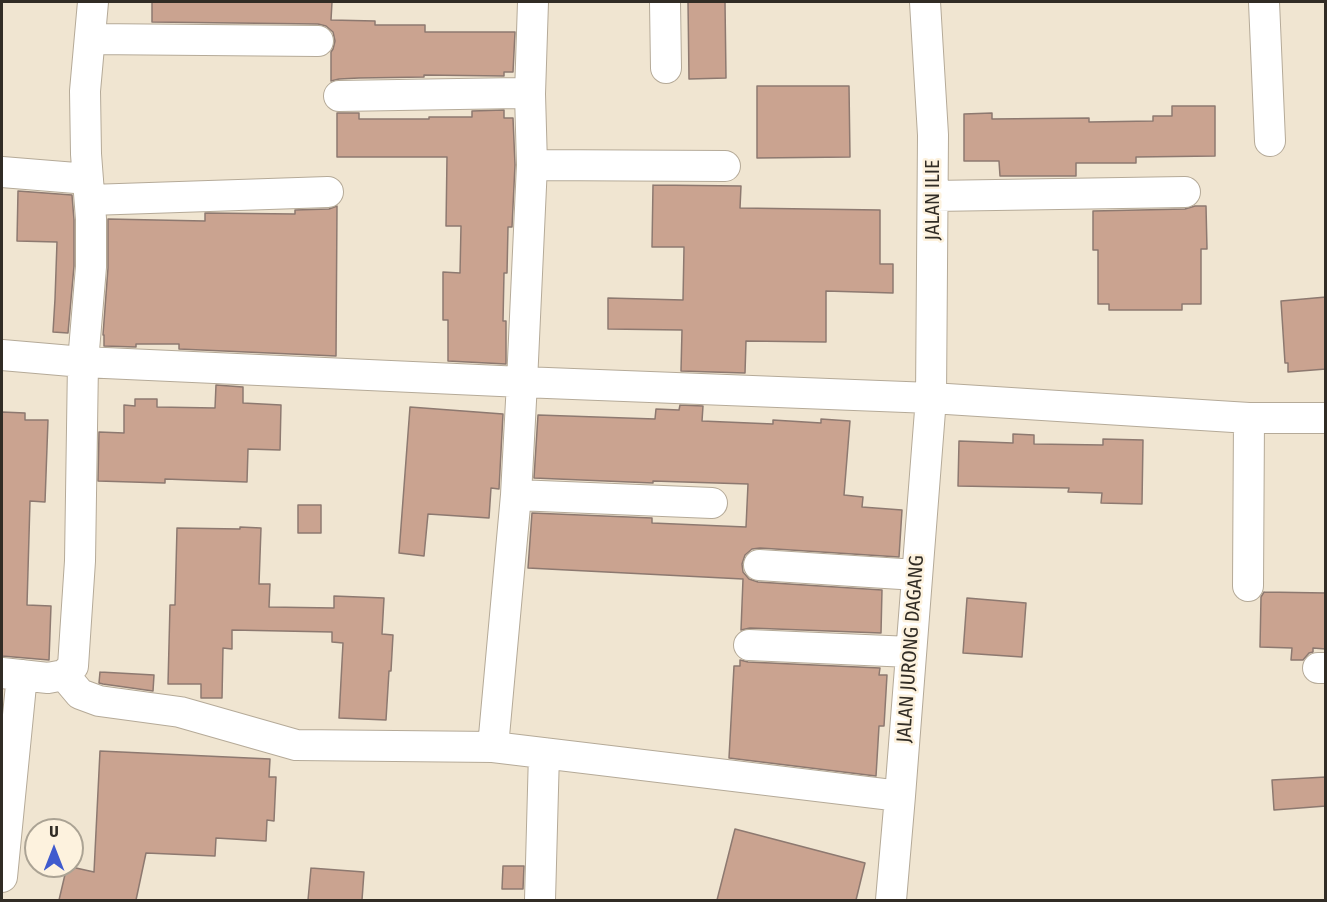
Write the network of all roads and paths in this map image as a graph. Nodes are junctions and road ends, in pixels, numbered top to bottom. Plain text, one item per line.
1 (93, 2) edge
2 (533, 2) edge
3 (665, 2) edge
4 (925, 2) edge
5 (1264, 2) edge
6 (90, 39) junction
7 (318, 41) dead end
8 (666, 68) dead end
9 (530, 94) junction
10 (339, 96) dead end
11 (1270, 141) dead end
12 (532, 165) junction
13 (725, 166) dead end
14 (2, 172) edge
15 (89, 189) junction
16 (328, 192) dead end
17 (1185, 192) dead end
18 (933, 196) junction
19 (2, 355) edge
20 (83, 362) junction
21 (522, 382) junction
22 (931, 398) junction
23 (1249, 418) junction
24 (1326, 418) edge
25 (516, 495) junction
26 (712, 503) dead end
27 (759, 565) dead end
28 (917, 575) junction
29 (1248, 586) dead end
30 (749, 645) dead end
31 (911, 652) junction
32 (12, 674) edge
33 (64, 675) junction
34 (493, 747) junction
35 (544, 753) junction
36 (900, 796) junction
37 (2, 877) edge
38 (540, 900) edge
39 (891, 900) edge

1 - 6 street
2 - 9 street
3 - 8 street
4 - 18 street, JALAN ILIE
5 - 11 street
6 - 7 street
6 - 15 street
9 - 10 street
9 - 12 street
12 - 13 street
12 - 21 street
14 - 15 street
15 - 16 street
15 - 20 street
17 - 18 street
18 - 22 street, JALAN ILIE
19 - 20 street
20 - 21 street
20 - 33 street
21 - 22 street
21 - 25 street
22 - 23 street
22 - 28 street, JALAN JURONG DAGANG
23 - 24 street
23 - 29 street
25 - 26 street
25 - 34 street
27 - 28 street
28 - 31 street, JALAN JURONG DAGANG
30 - 31 street
31 - 36 street, JALAN JURONG DAGANG
32 - 33 street
32 - 37 street
33 - 34 street
34 - 35 street
35 - 36 street
35 - 38 street
36 - 39 street, JALAN JURONG DAGANG

